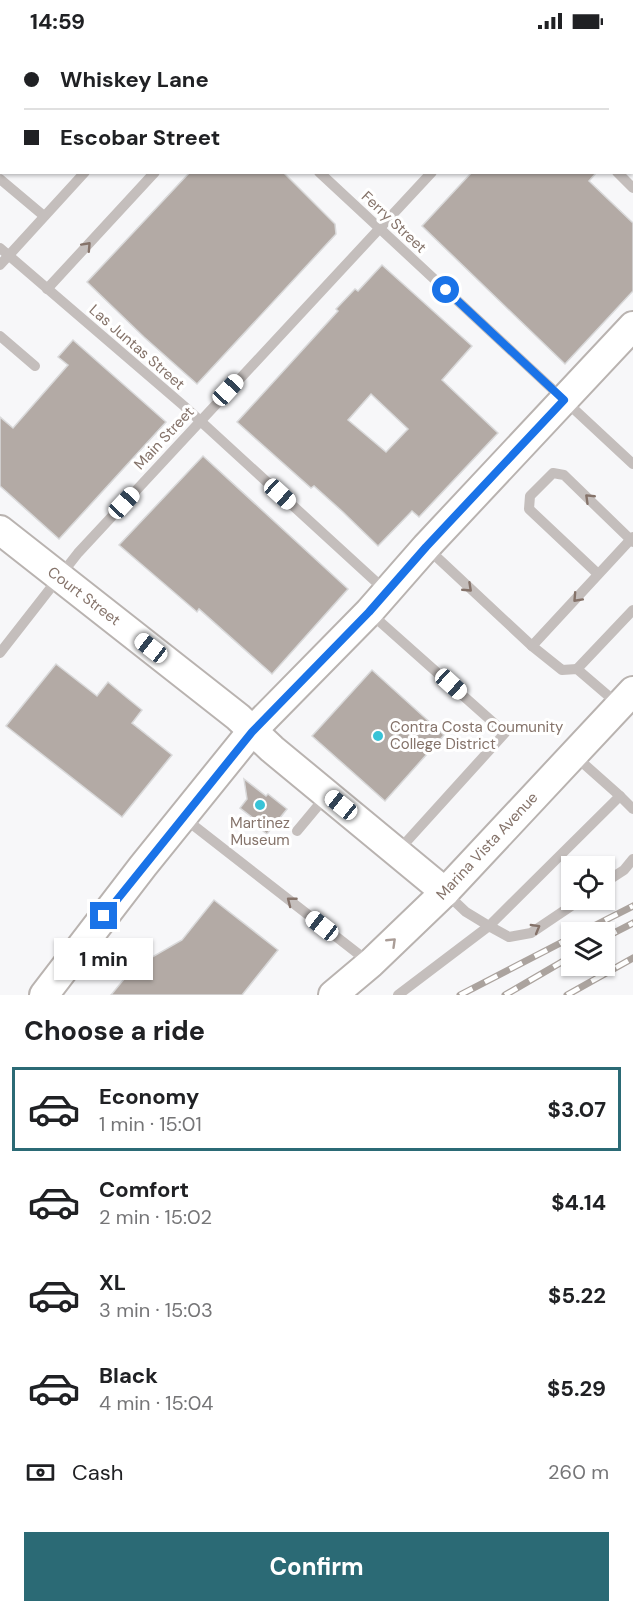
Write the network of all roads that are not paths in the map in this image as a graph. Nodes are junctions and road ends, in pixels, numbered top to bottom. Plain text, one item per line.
1 (83, 174) edge
2 (153, 174) edge
3 (321, 174) edge
4 (430, 174) edge
5 (619, 174) edge
6 (0, 179) edge
7 (633, 188) edge
8 (44, 216) junction
9 (379, 228) junction
10 (0, 248) edge
11 (9, 255) junction
12 (0, 265) edge
13 (47, 289) junction
14 (633, 326) edge
15 (0, 336) edge
16 (34, 366) dead end
17 (564, 400) junction
18 (200, 421) junction
19 (633, 464) edge
20 (0, 530) edge
21 (632, 539) edge
22 (426, 547) junction
23 (598, 574) junction
24 (60, 576) junction
25 (378, 601) junction
26 (633, 610) edge
27 (532, 646) junction
28 (0, 653) edge
29 (577, 669) junction
30 (626, 698) edge
31 (252, 732) junction
32 (573, 754) junction
33 (327, 794) junction
34 (620, 796) junction
35 (633, 809) edge
36 (183, 817) junction
37 (297, 831) dead end
38 (397, 852) junction
39 (633, 859) edge
40 (615, 876) edge
41 (445, 892) junction
42 (565, 910) edge
43 (489, 926) junction
44 (371, 963) junction
45 (44, 995) edge
46 (333, 995) edge
47 (398, 995) edge

1 - 8 street
13 -> 2 street
3 - 9 street, Ferry Street
4 - 9 street, Main Street
5 - 7 street
6 - 8 street
8 - 11 street
9 - 17 street, Ferry Street
9 - 18 street, Main Street
10 - 11 street, Las Juntas Street
11 - 12 street
11 - 13 street, Las Juntas Street
13 - 18 street, Las Juntas Street
14 - 17 main road
15 - 16 street
17 - 19 street, Ferry Street
17 - 22 main road
18 - 24 street, Main Street
18 - 25 street, Las Juntas Street
20 - 24 main road, Court Street
21 - 23 street
21 -> 23 street
22 - 25 main road
22 -> 27 street
23 -> 27 street
24 - 28 street, Main Street
24 - 31 main road, Court Street
25 - 31 main road
25 - 38 street, Las Juntas Street
26 - 29 street
27 - 29 street
29 - 30 street
30 - 32 main road, Marina Vista Avenue
31 - 33 main road, Court Street
31 - 36 main road
32 - 34 street
32 - 41 main road, Marina Vista Avenue
33 - 37 street
33 - 38 main road, Court Street
34 - 35 street
34 - 43 street
44 -> 36 street
36 - 45 main road
38 - 41 main road, Court Street
39 - 40 street
41 - 43 street
44 -> 41 main road, Marina Vista Avenue
43 -> 42 street
43 - 47 street
44 - 46 main road, Marina Vista Avenue

